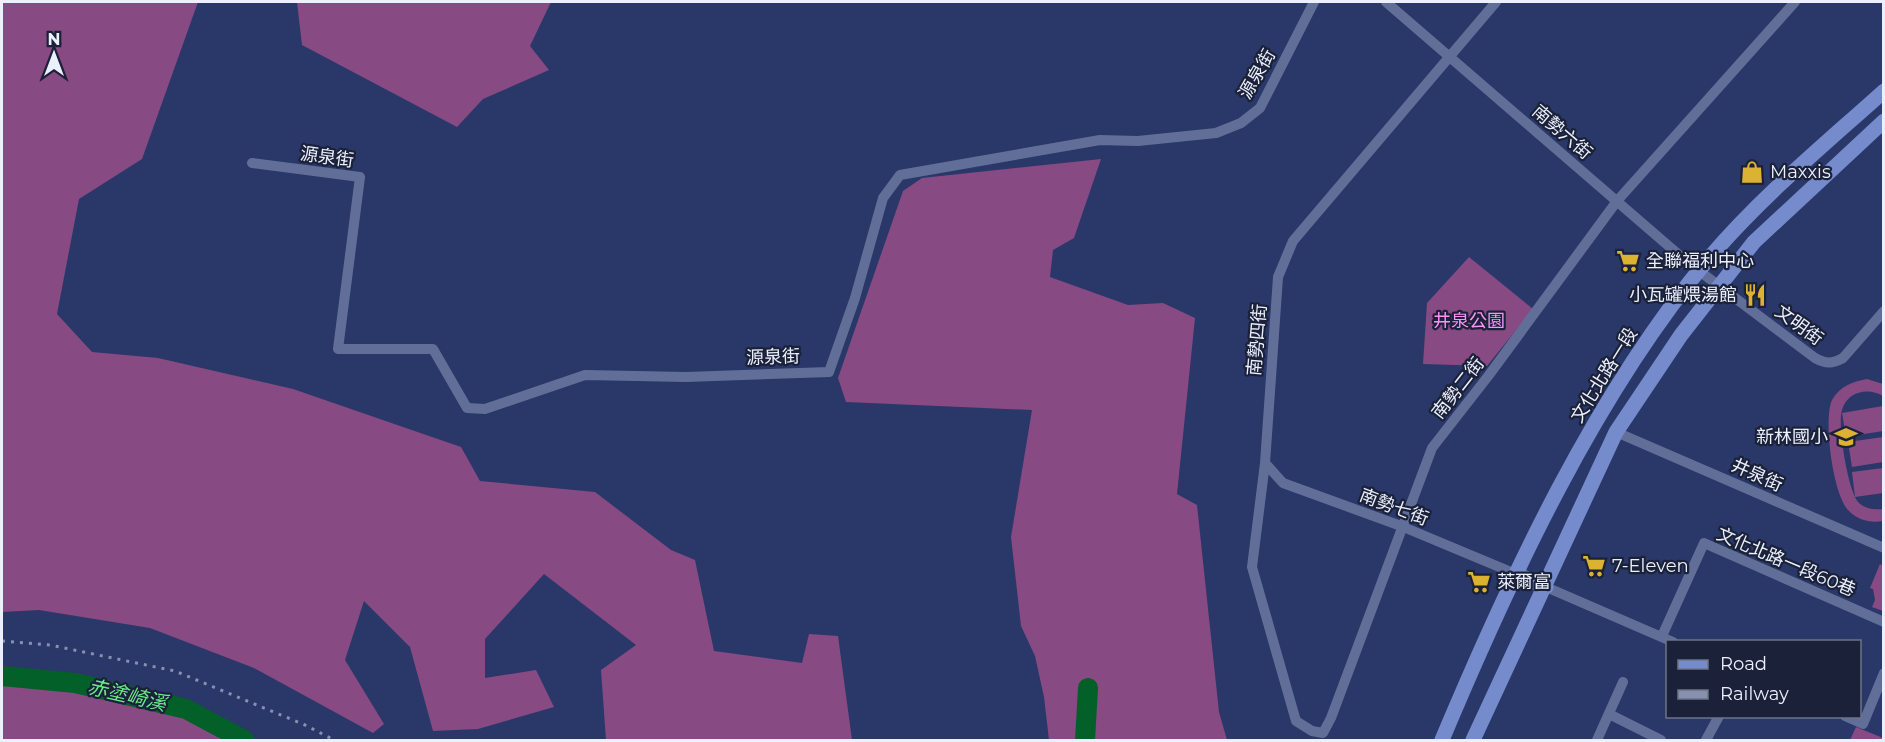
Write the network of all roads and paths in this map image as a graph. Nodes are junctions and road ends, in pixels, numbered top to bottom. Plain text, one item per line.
1 (1314, 2) edge
2 (1386, 2) edge
3 (1496, 2) edge
4 (1795, 2) edge
5 (1451, 55) junction
6 (1884, 90) edge
7 (1884, 121) edge
8 (252, 163) dead end
9 (1617, 201) junction
10 (1699, 271) junction
11 (1718, 285) junction
12 (1884, 311) edge
13 (1616, 432) junction
14 (1264, 463) junction
15 (1401, 526) junction
16 (1884, 548) edge
17 (1516, 574) junction
18 (1546, 587) junction
19 (1884, 622) edge
20 (1662, 636) junction
21 (1670, 640) edge
22 (1884, 673) edge
23 (1623, 682) dead end
24 (1609, 714) junction
25 (1718, 718) edge
26 (1848, 718) edge
27 (1323, 733) joint
28 (1442, 741) edge
29 (1473, 741) edge
30 (1597, 741) edge
31 (1661, 741) edge
32 (1707, 741) edge

1 - 8 street, 源泉街
2 - 5 street, 南勢六街
3 - 5 street, 南勢四街
4 - 9 street, 南勢二街
5 - 9 street, 南勢六街
5 - 14 street, 南勢四街
6 - 10 street, 文化北路一段
7 - 11 street
9 - 10 street, 南勢六街
9 - 15 street, 南勢二街
10 - 11 street, 南勢六街
10 - 17 street, 文化北路一段
11 - 12 street, 文明街
11 - 13 street
13 - 16 street, 井泉街
13 - 18 street
14 - 15 street, 南勢七街
14 - 27 street, 南勢四街
15 - 17 street, 南勢七街
15 - 27 street, 南勢二街
17 - 18 street
17 - 28 street, 文化北路一段
18 - 20 street
18 - 29 street
19 - 20 street, 文化北路一段60巷
20 - 21 street
22 - 26 street
23 - 24 street
24 - 30 street
24 - 31 street
25 - 32 street

